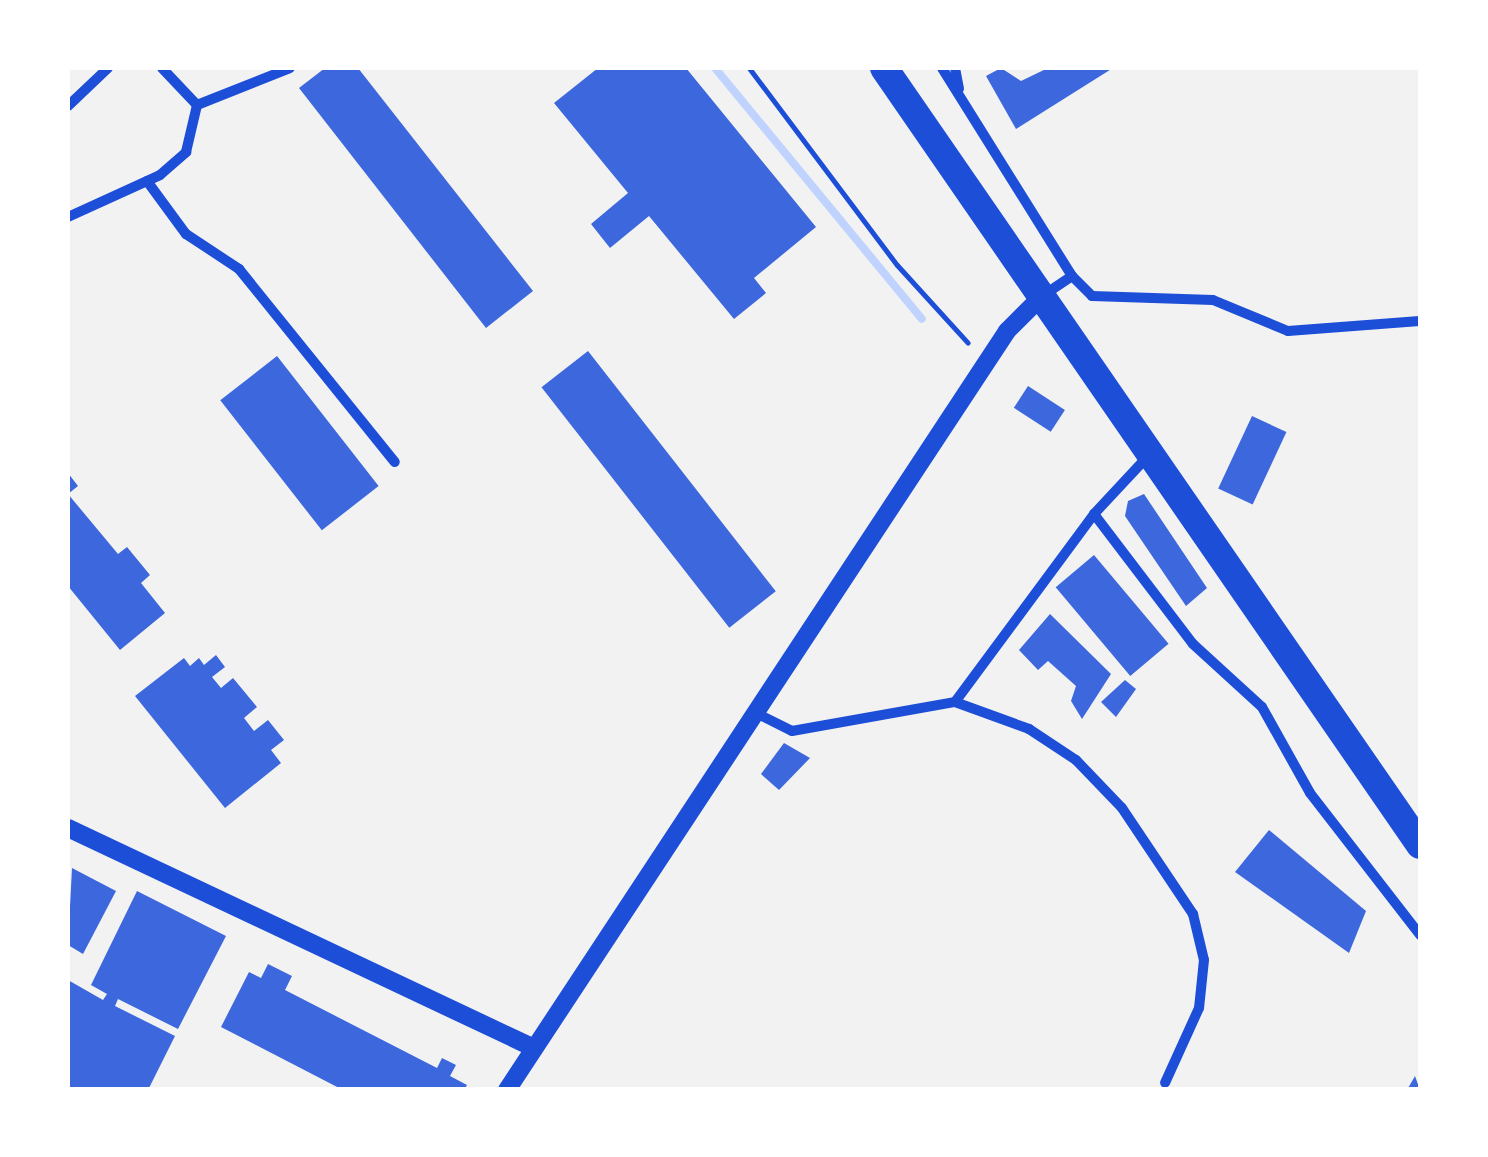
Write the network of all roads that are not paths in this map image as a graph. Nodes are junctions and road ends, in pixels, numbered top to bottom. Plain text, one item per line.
1 (108, 68) edge
2 (162, 68) edge
3 (290, 68) edge
4 (884, 68) edge
5 (942, 68) edge
6 (955, 68) edge
7 (960, 95) junction
8 (197, 104) junction
9 (68, 106) edge
10 (147, 181) junction
11 (68, 217) edge
12 (1072, 276) junction
13 (1040, 298) junction
14 (1420, 321) edge
15 (1150, 454) junction
16 (395, 462) dead end
17 (1094, 514) junction
18 (955, 702) junction
19 (753, 711) junction
20 (68, 828) edge
21 (1420, 845) edge
22 (1420, 935) edge
23 (532, 1047) junction
24 (1165, 1082) dead end
25 (507, 1090) edge

1 - 9 street
2 - 8 street
3 - 8 street
4 - 13 highway
5 - 7 street
6 - 7 street
7 - 12 street
8 - 10 street
10 - 11 street
10 - 16 street
12 - 13 street
12 - 14 street
13 - 15 highway
13 - 19 street
15 - 17 street
15 - 21 highway
17 - 18 street
17 - 22 street
18 - 19 street
18 - 24 street
19 - 23 street
20 - 23 street
23 - 25 street

